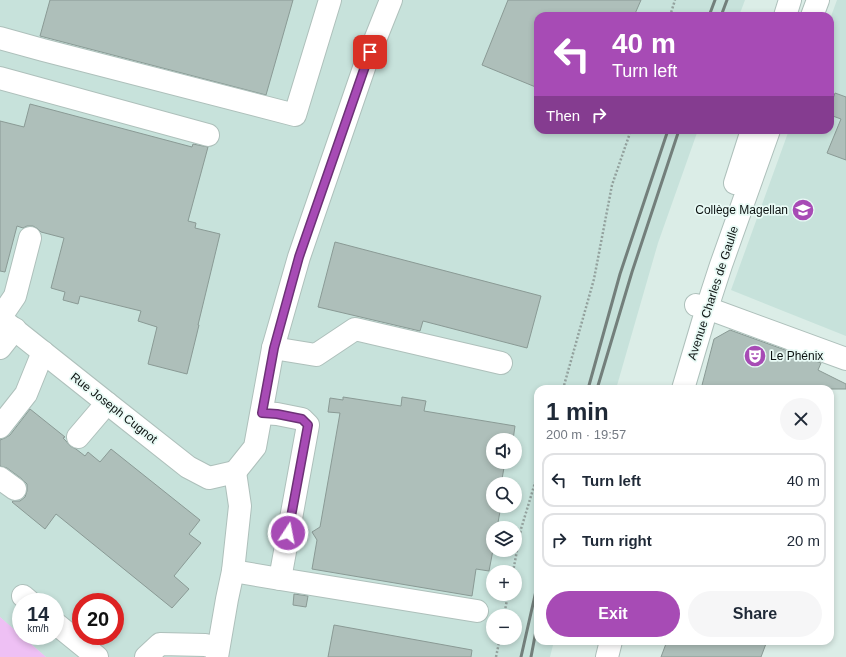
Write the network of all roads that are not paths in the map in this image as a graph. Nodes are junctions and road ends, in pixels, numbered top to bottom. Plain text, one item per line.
1 (330, 0) edge
2 (391, 0) edge
3 (790, 0) edge
4 (818, 0) edge
5 (786, 12) edge
6 (814, 12) edge
7 (0, 38) edge
8 (0, 78) edge
9 (751, 134) edge
10 (768, 134) edge
11 (208, 135) dead end
12 (30, 238) dead end
13 (702, 306) junction
14 (5, 322) edge
15 (0, 348) edge
16 (274, 348) junction
17 (43, 352) junction
18 (846, 359) edge
19 (501, 363) dead end
20 (673, 385) edge
21 (684, 385) edge
22 (107, 403) junction
23 (262, 413) junction
24 (0, 427) edge
25 (78, 437) dead end
26 (235, 472) junction
27 (234, 571) junction
28 (280, 579) junction
29 (477, 611) dead end
30 (64, 630) edge
31 (610, 645) edge
32 (622, 645) edge
33 (217, 652) edge
34 (96, 657) edge
35 (146, 657) edge
36 (607, 657) edge
37 (619, 657) edge

1 - 7 street
2 - 16 street
3 - 5 street
4 - 6 street
8 - 11 street
9 - 13 street, Avenue Charles de Gaulle
10 - 13 street, Avenue Charles de Gaulle
12 - 14 street
13 - 18 street
13 - 20 street, Avenue Charles de Gaulle
13 - 21 street, Avenue Charles de Gaulle
14 - 15 street
14 - 17 street, Rue Joseph Cugnot
16 - 19 street
16 - 23 street
17 - 22 street, Rue Joseph Cugnot
17 - 24 street
22 - 25 street
22 - 26 street, Rue Joseph Cugnot
23 - 26 street
23 - 28 street
26 - 27 street
27 - 28 street
27 - 33 street
28 - 29 street
30 - 34 street
31 - 36 street
32 - 37 street
33 - 35 street

